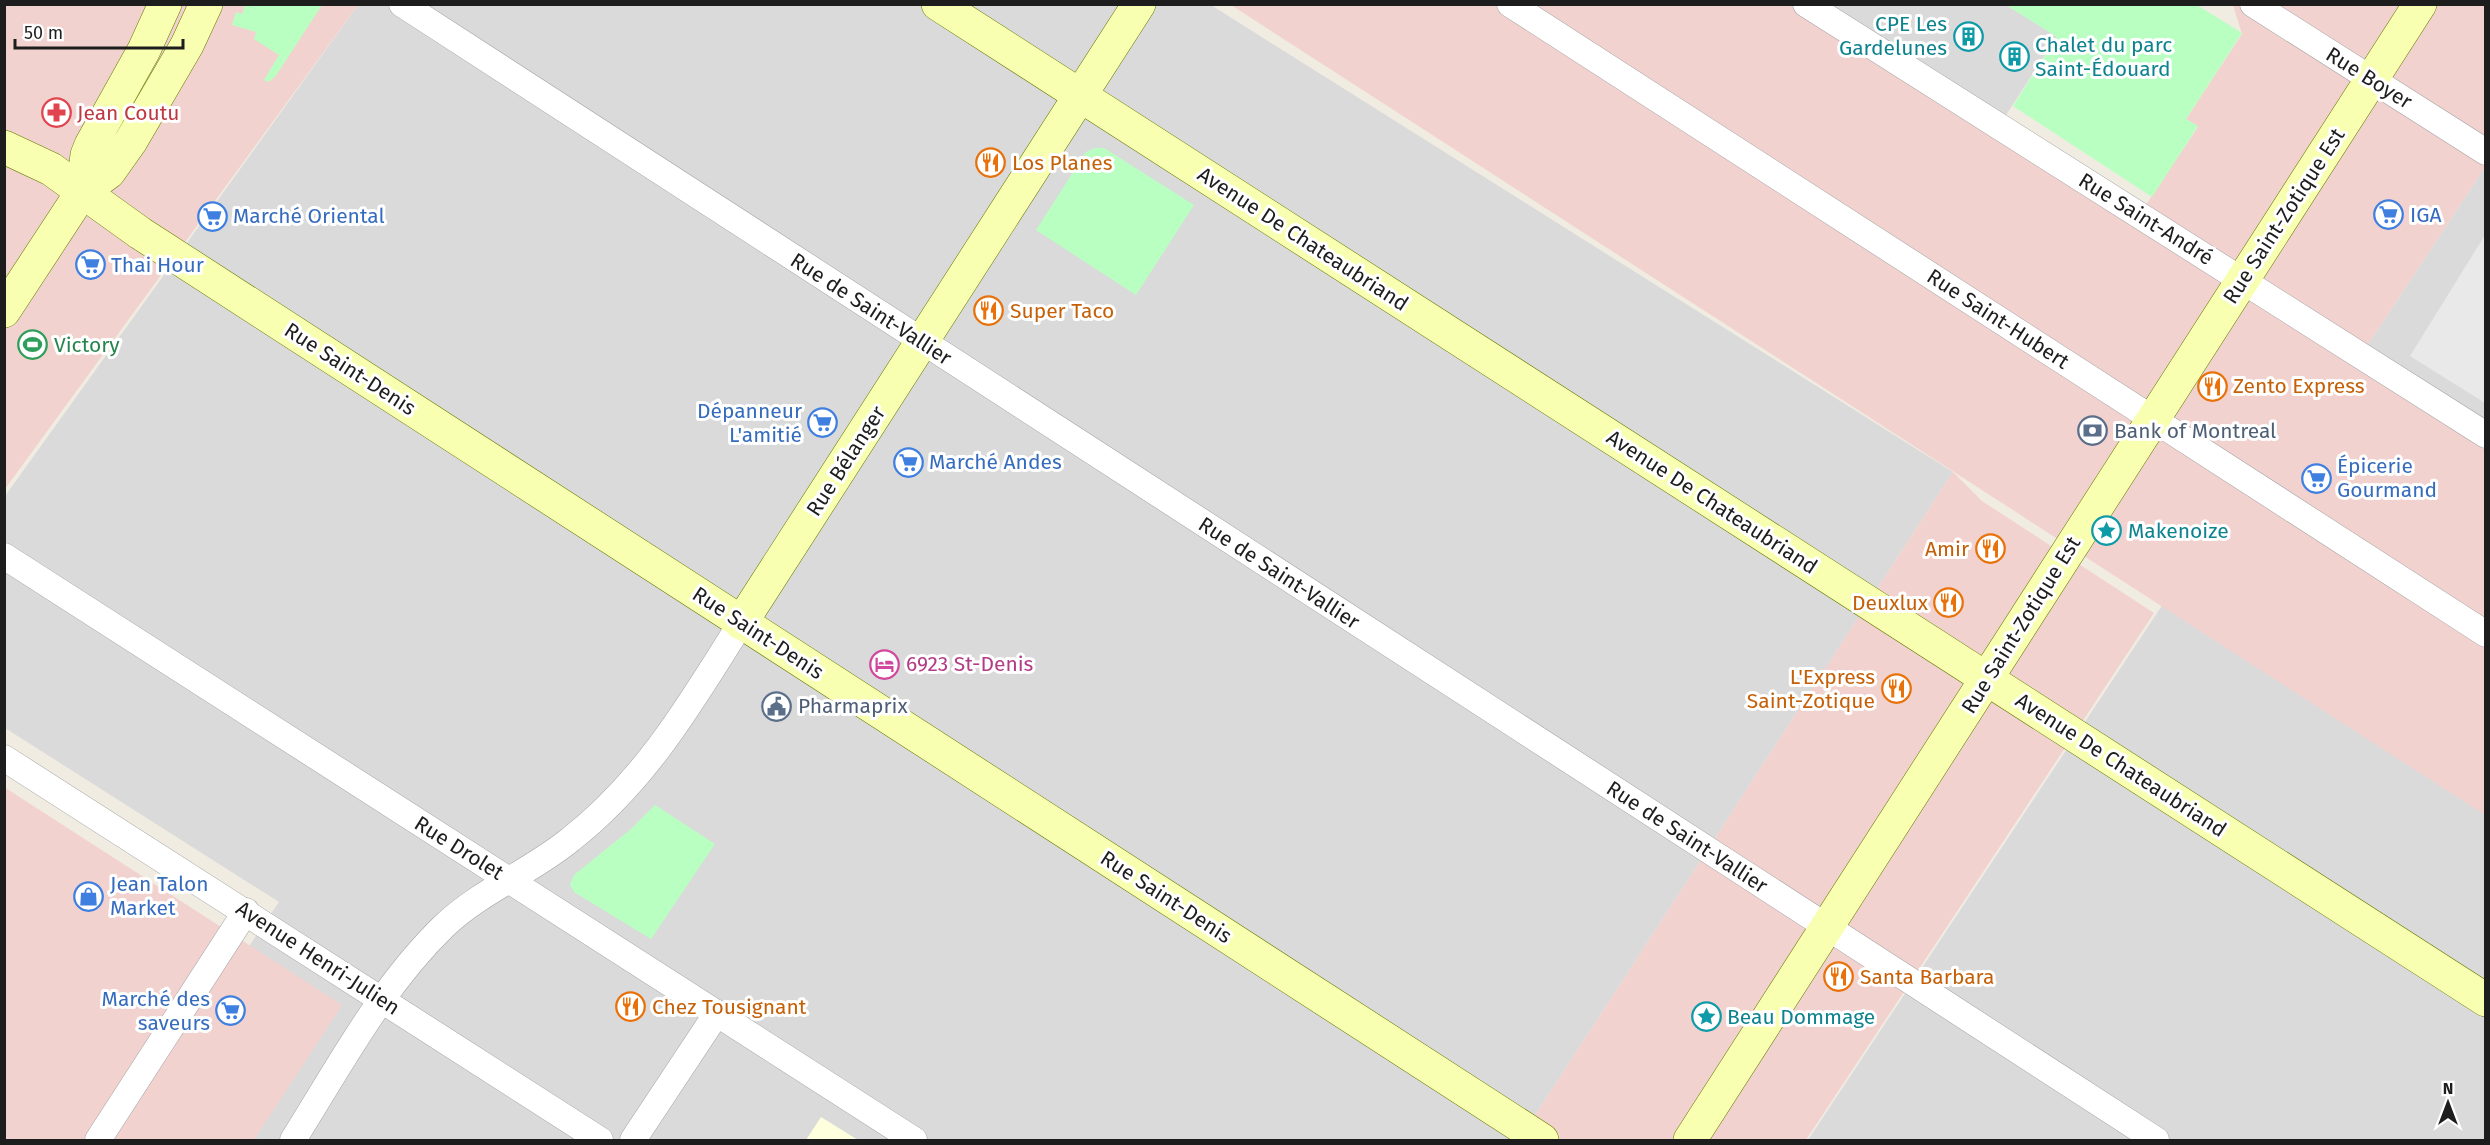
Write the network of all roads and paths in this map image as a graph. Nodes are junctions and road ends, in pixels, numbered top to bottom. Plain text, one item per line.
1 (165, 4) edge
2 (206, 4) edge
3 (402, 4) edge
4 (938, 4) edge
5 (1139, 4) edge
6 (1510, 4) edge
7 (1806, 4) edge
8 (2253, 4) edge
9 (2420, 4) edge
10 (2372, 79) junction
11 (1080, 95) junction
12 (4, 147) edge
13 (2486, 152) edge
14 (82, 192) junction
15 (2243, 280) junction
16 (4, 310) edge
17 (922, 342) junction
18 (2154, 419) junction
19 (2486, 435) edge
20 (4, 556) edge
21 (741, 623) junction
22 (2486, 634) edge
23 (1986, 678) junction
24 (4, 758) edge
25 (509, 879) junction
26 (246, 911) junction
27 (1828, 929) junction
28 (382, 999) junction
29 (2486, 1000) edge
30 (717, 1013) junction
31 (98, 1140) edge
32 (293, 1140) edge
33 (600, 1140) edge
34 (633, 1140) edge
35 (914, 1140) edge
36 (1542, 1140) edge
37 (1690, 1140) edge
38 (2156, 1140) edge

1 - 14 street
2 - 14 street
3 - 17 street, Rue de Saint-Vallier
4 - 11 street, Avenue De Chateaubriand
5 - 11 street, Rue Bélanger
6 - 18 street, Rue Saint-Hubert
7 - 15 street, Rue Saint-André
8 - 10 street, Rue Boyer
9 - 10 street, Rue Saint-Zotique Est
10 - 13 street, Rue Boyer
10 - 15 street, Rue Saint-Zotique Est
11 - 17 street, Rue Bélanger
11 - 23 street, Avenue De Chateaubriand
12 - 14 street, Rue Saint-Denis
14 - 16 street
14 - 21 street, Rue Saint-Denis
15 - 18 street, Rue Saint-Zotique Est
15 - 19 street, Rue Saint-André
17 - 21 street, Rue Bélanger
17 - 27 street, Rue de Saint-Vallier
18 - 22 street, Rue Saint-Hubert
18 - 23 street, Rue Saint-Zotique Est
20 - 25 street, Rue Drolet
21 - 25 street, Rue Bélanger
21 - 36 street, Rue Saint-Denis
23 - 27 street, Rue Saint-Zotique Est
23 - 29 street, Avenue De Chateaubriand
24 - 26 street, Avenue Henri-Julien
25 - 28 street, Rue Bélanger
25 - 30 street, Rue Drolet
26 - 28 street, Avenue Henri-Julien
26 - 31 street
27 - 37 street, Rue Saint-Zotique Est
27 - 38 street, Rue de Saint-Vallier
28 - 32 street, Rue Bélanger
28 - 33 street, Avenue Henri-Julien
30 - 34 street
30 - 35 street, Rue Drolet

